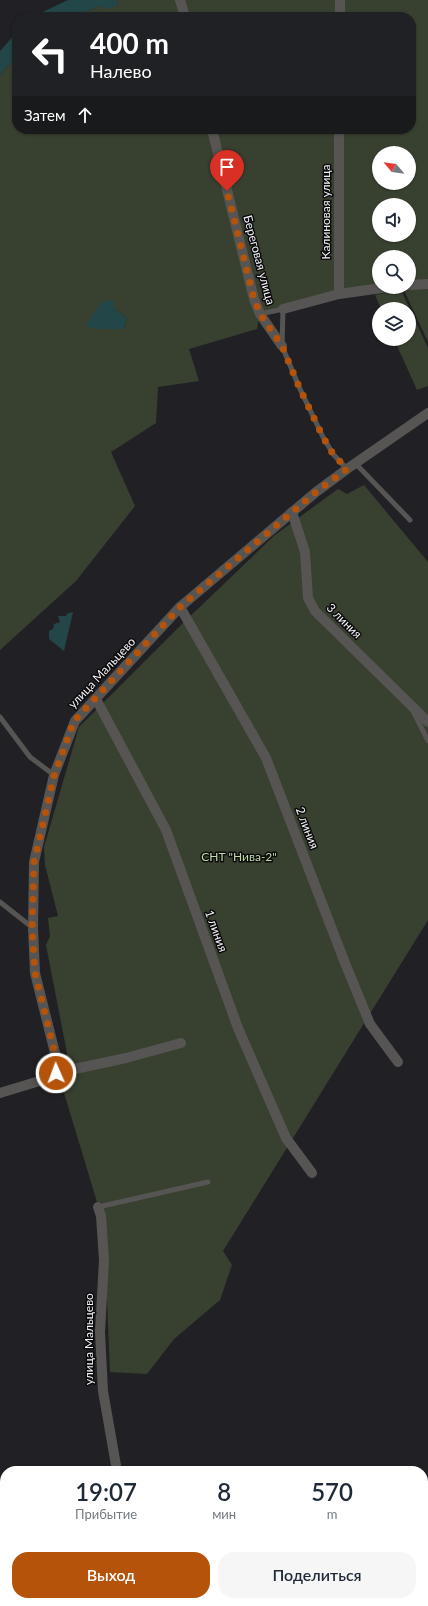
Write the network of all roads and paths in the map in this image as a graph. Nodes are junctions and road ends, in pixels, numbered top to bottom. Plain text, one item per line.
1 (180, 0) edge
2 (340, 0) edge
3 (184, 12) edge
4 (340, 12) edge
5 (213, 134) edge
6 (339, 134) edge
7 (428, 284) edge
8 (416, 285) edge
9 (372, 289) edge
10 (339, 294) junction
11 (283, 309) junction
12 (260, 314) junction
13 (282, 346) junction
14 (428, 413) edge
15 (351, 466) junction
16 (292, 512) junction
17 (410, 520) dead end
18 (180, 607) junction
19 (96, 699) junction
20 (410, 705) junction
21 (0, 717) edge
22 (428, 722) edge
23 (428, 741) edge
24 (54, 776) junction
25 (0, 902) edge
26 (32, 928) junction
27 (181, 1043) dead end
28 (398, 1062) dead end
29 (56, 1073) junction
30 (0, 1093) edge
31 (312, 1172) dead end
32 (208, 1182) dead end
33 (98, 1207) joint
34 (116, 1466) edge
35 (0, 1517) edge
36 (0, 1534) edge

1 - 3 street
2 - 4 street
5 - 12 street, Береговая улица
6 - 10 street, Калиновая улица
7 - 8 street
9 - 10 street
10 - 11 street
11 - 12 lane
11 - 13 lane
12 - 13 street, Береговая улица
13 - 15 lane
14 - 15 street, улица Мальцево
15 - 16 street, улица Мальцево
15 - 17 lane
16 - 18 street, улица Мальцево
16 - 20 street, 3 линия
18 - 19 street, улица Мальцево
18 - 28 street, 2 линия
19 - 24 street, улица Мальцево
19 - 31 street, 1 линия
20 - 22 street, 3 линия
20 - 23 lane
21 - 24 lane
24 - 26 street, улица Мальцево
25 - 26 lane
26 - 29 street, улица Мальцево
27 - 29 street
29 - 30 street
32 - 33 lane
33 - 34 street, улица Мальцево
35 - 36 lane

